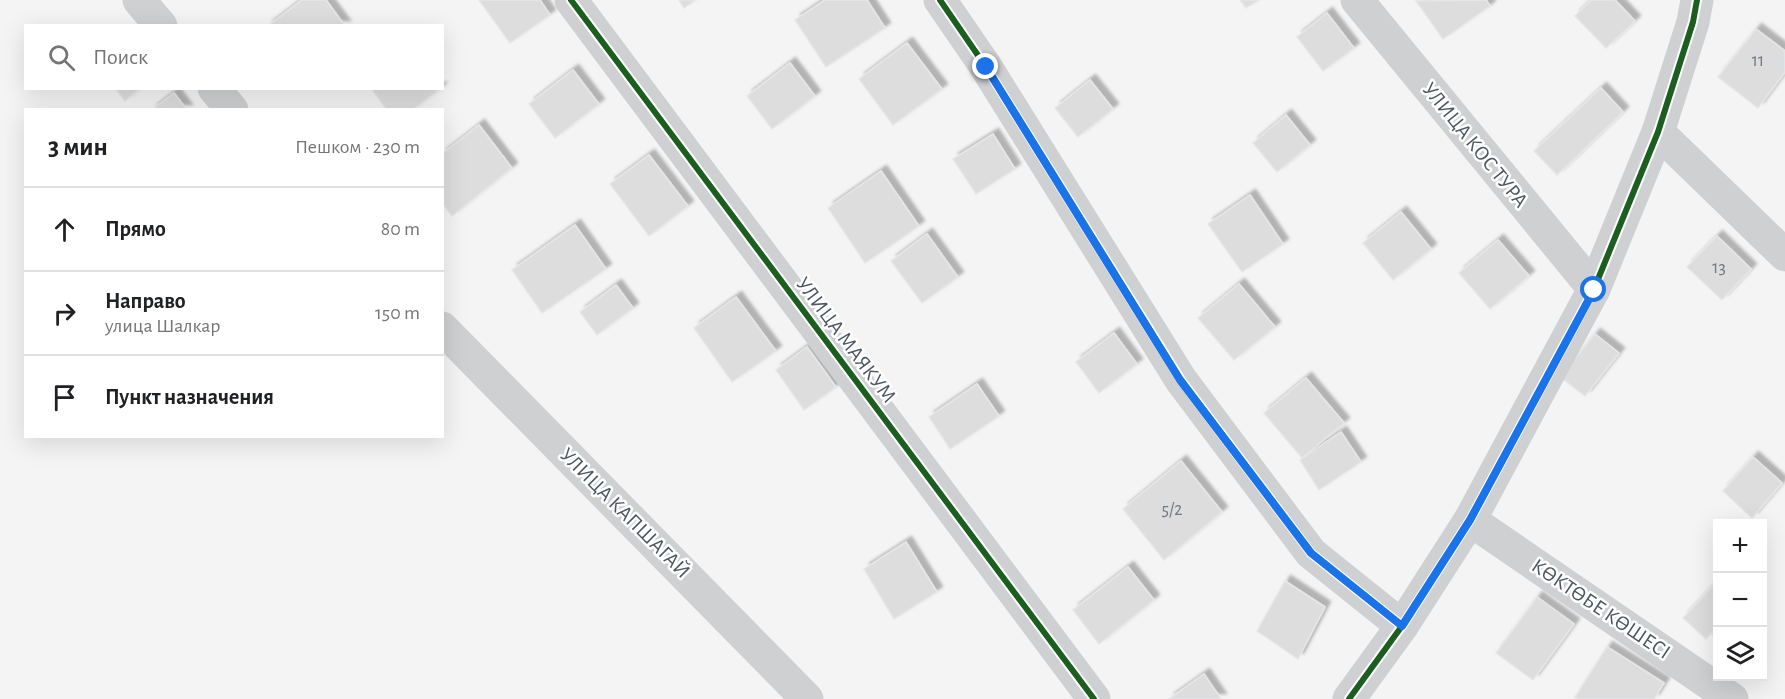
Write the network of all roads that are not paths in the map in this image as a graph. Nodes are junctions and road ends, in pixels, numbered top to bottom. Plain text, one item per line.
1 (139, 0) edge
2 (571, 0) edge
3 (939, 0) edge
4 (1357, 0) edge
5 (1697, 0) edge
6 (159, 24) edge
7 (216, 90) edge
8 (230, 108) edge
9 (1658, 132) junction
10 (1785, 255) edge
11 (1594, 290) junction
12 (444, 330) edge
13 (1470, 520) junction
14 (1402, 626) junction
15 (807, 699) edge
16 (1094, 699) edge
17 (1349, 699) edge
18 (1732, 699) edge

1 - 6 street
2 - 16 street, УЛИЦА МАЯКУМ
3 - 14 street
4 - 11 street, УЛИЦА КОС ТУРА
5 - 9 street
7 - 8 street
9 - 10 street
9 - 11 street
11 - 13 street
12 - 15 street, УЛИЦА КАПШАГАЙ
13 - 14 street
13 - 18 street, КӨКТӨБЕ КӨШЕСІ
14 - 17 street

